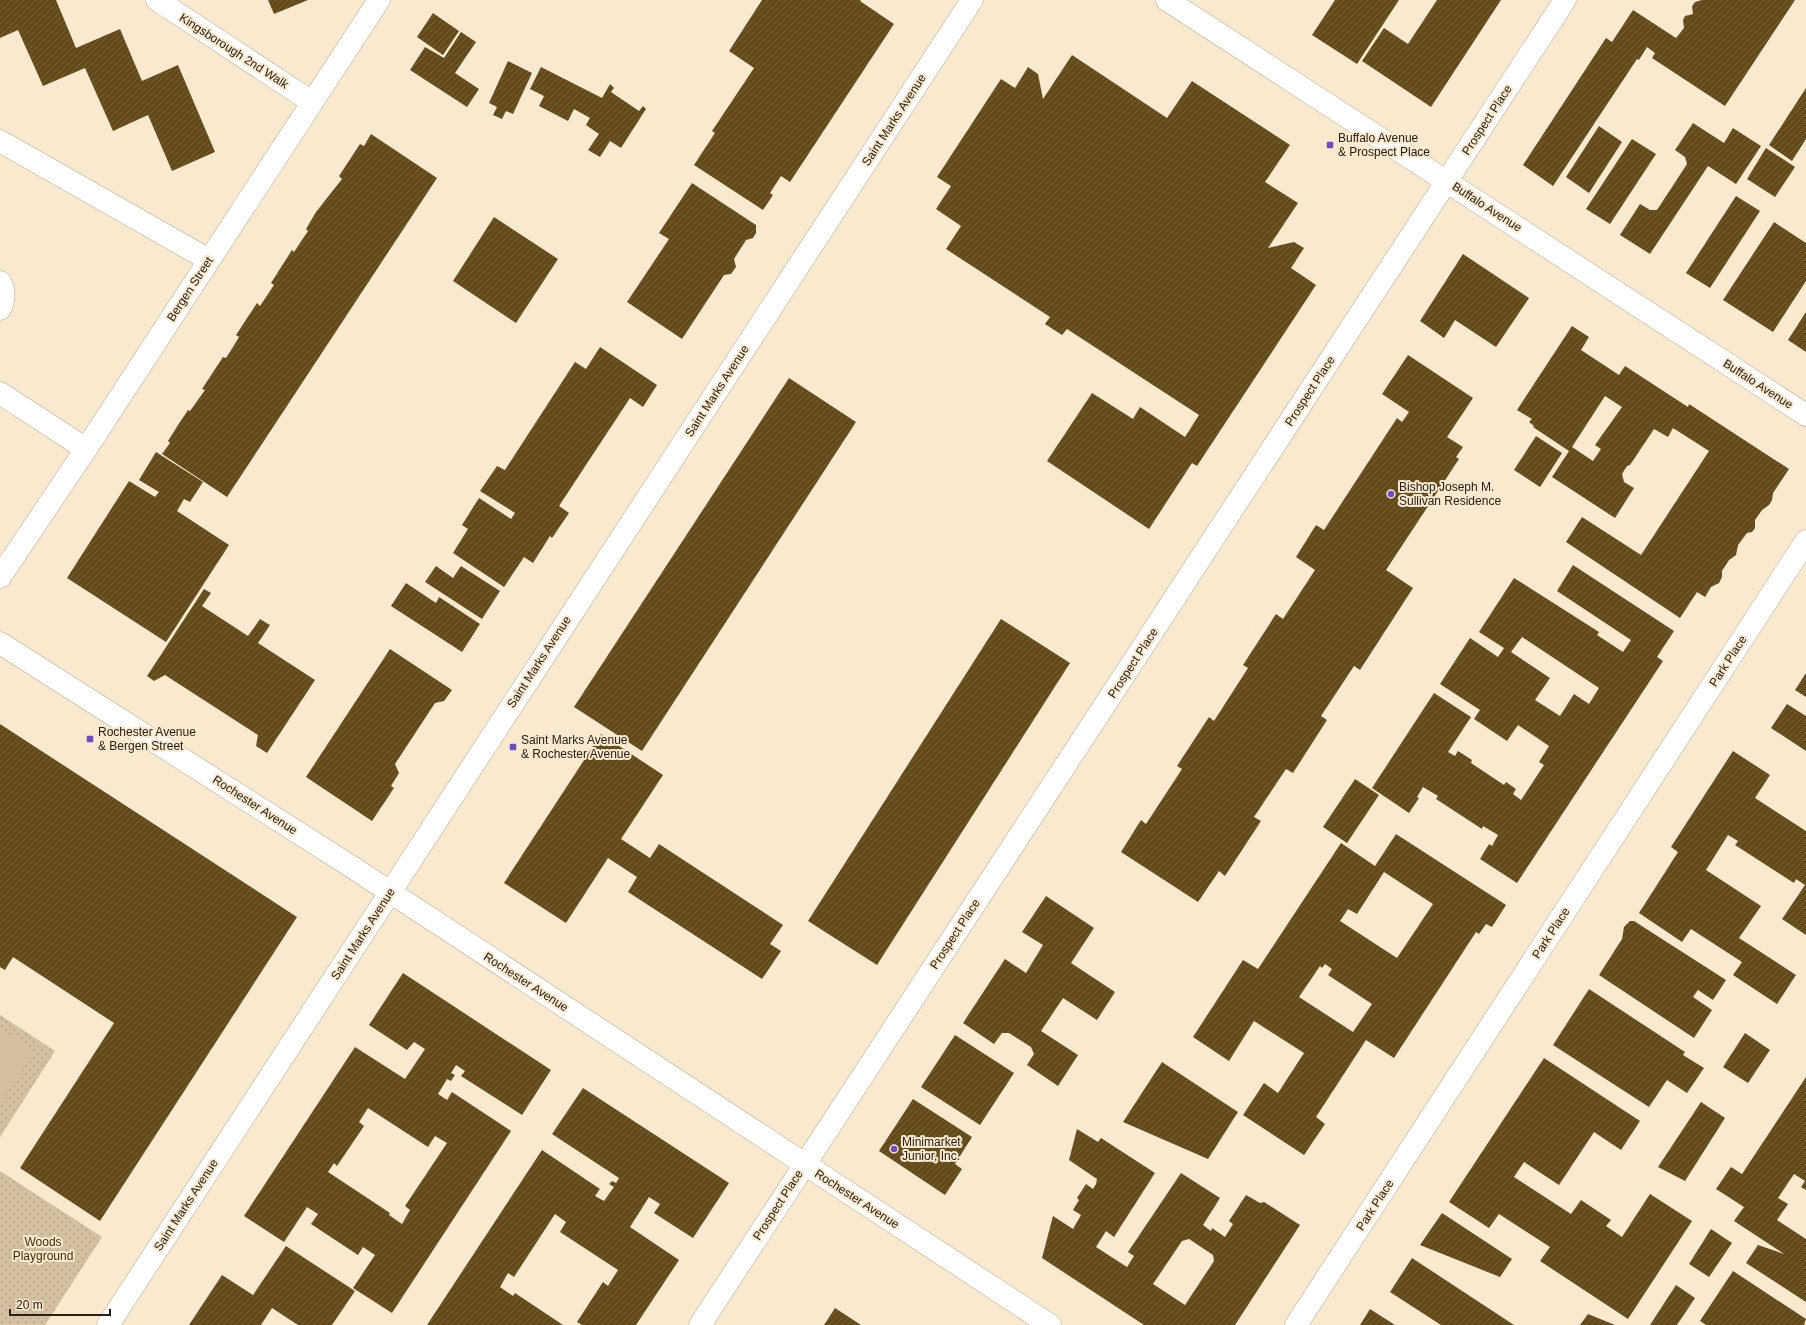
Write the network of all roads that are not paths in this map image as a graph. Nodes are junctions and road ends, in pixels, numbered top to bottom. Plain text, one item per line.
1 (157, 0) edge
2 (378, 0) edge
3 (972, 0) edge
4 (1167, 0) edge
5 (1565, 0) edge
6 (312, 102) junction
7 (0, 142) edge
8 (1447, 180) junction
9 (209, 260) junction
10 (0, 282) edge
11 (0, 309) edge
12 (0, 393) edge
13 (1806, 415) edge
14 (86, 448) junction
15 (1806, 541) edge
16 (0, 577) edge
17 (0, 643) edge
18 (390, 892) junction
19 (804, 1165) junction
20 (108, 1325) edge
21 (700, 1325) edge
22 (1050, 1325) edge
23 (1296, 1325) edge

1 - 6 street, Kingsborough 2nd Walk
2 - 6 street, Bergen Street
3 - 18 street, Saint Marks Avenue
4 - 8 street, Buffalo Avenue
5 - 8 street, Prospect Place
6 - 9 street, Bergen Street
7 - 9 street
8 - 13 street, Buffalo Avenue
8 - 19 street, Prospect Place
9 - 14 street, Bergen Street
10 - 11 street
12 - 14 street
14 - 16 street, Bergen Street
15 - 23 street, Park Place
17 - 18 street, Rochester Avenue
18 - 19 street, Rochester Avenue
18 - 20 street, Saint Marks Avenue
19 - 21 street, Prospect Place
19 - 22 street, Rochester Avenue

